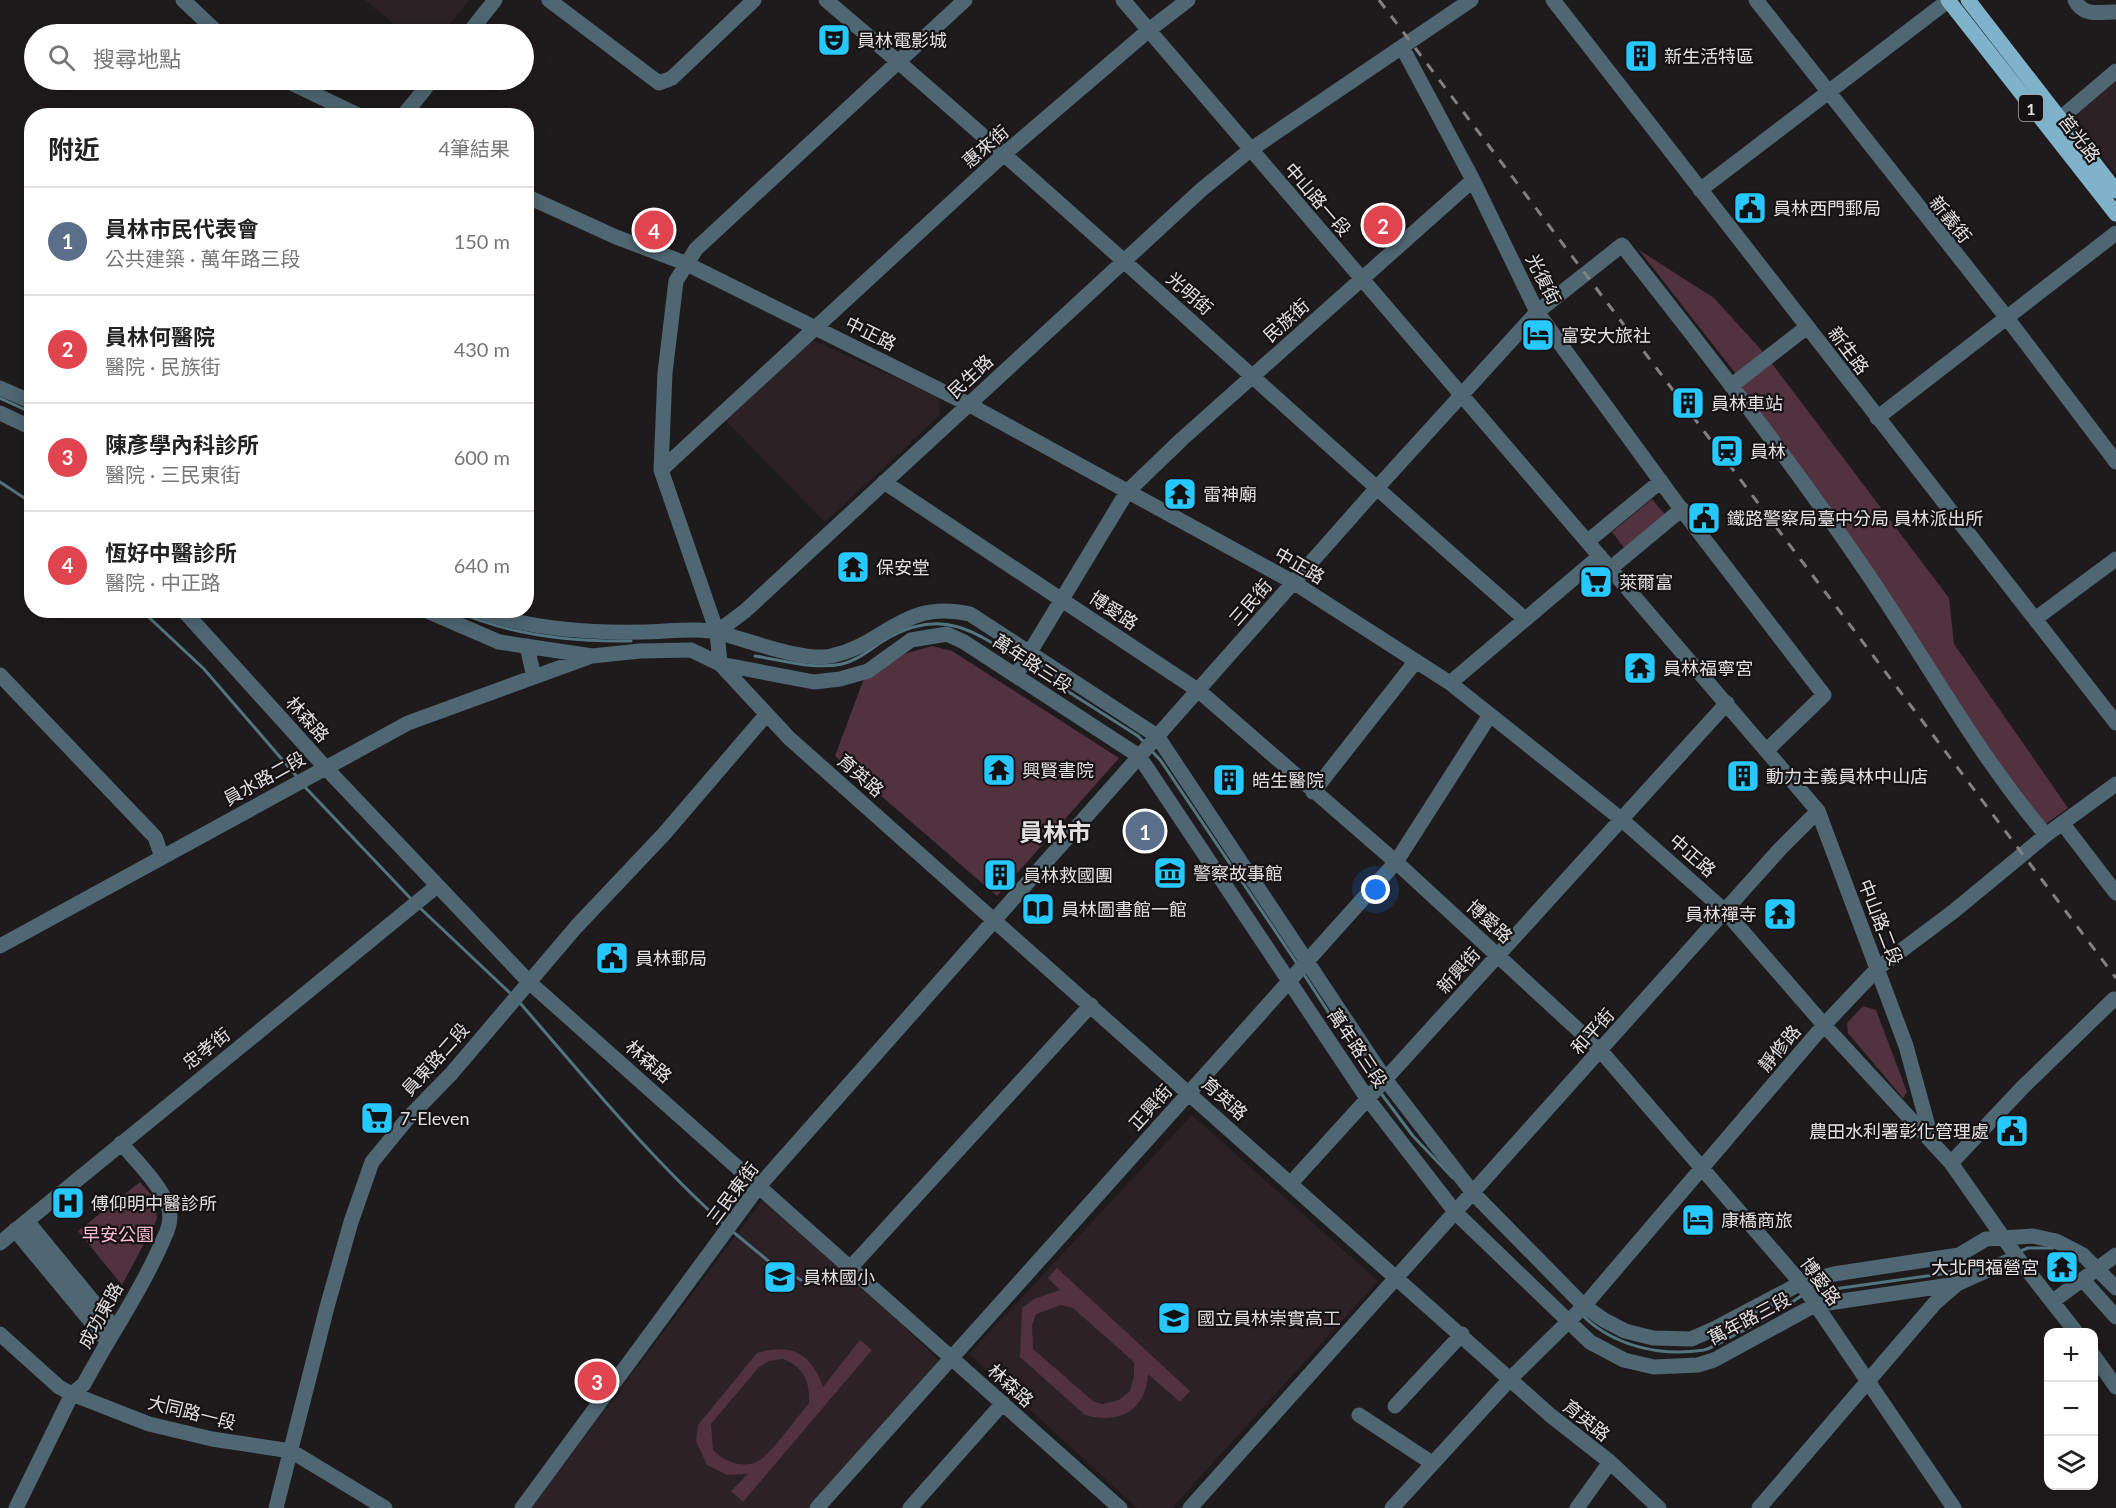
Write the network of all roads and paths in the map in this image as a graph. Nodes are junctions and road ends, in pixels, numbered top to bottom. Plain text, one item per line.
1 (183, 0) edge
2 (495, 0) edge
3 (549, 0) edge
4 (754, 0) edge
5 (826, 0) edge
6 (965, 0) edge
7 (1123, 0) edge
8 (1188, 0) edge
9 (1553, 0) edge
10 (1756, 0) edge
11 (1948, 0) edge
12 (1968, 0) edge
13 (2075, 0) edge
14 (1468, 1) edge
15 (2116, 12) edge
16 (208, 24) edge
17 (476, 24) edge
18 (1149, 30) junction
19 (1402, 47) junction
20 (897, 60) junction
21 (2116, 71) edge
22 (306, 90) edge
23 (424, 90) edge
24 (1828, 93) junction
25 (343, 108) edge
26 (409, 108) edge
27 (2060, 118) junction
28 (2048, 129) junction
29 (1250, 150) junction
30 (1003, 155) junction
31 (1473, 180) junction
32 (1700, 190) junction
33 (2116, 191) edge
34 (534, 200) edge
35 (2116, 214) edge
36 (2116, 233) edge
37 (1122, 260) junction
38 (685, 263) junction
39 (1361, 278) junction
40 (1537, 312) junction
41 (2007, 318) junction
42 (813, 327) junction
43 (1807, 327) junction
44 (1254, 375) junction
45 (1731, 386) junction
46 (0, 388) edge
47 (1462, 396) junction
48 (24, 398) edge
49 (968, 404) junction
50 (0, 413) edge
51 (1877, 418) junction
52 (24, 424) edge
53 (2116, 462) edge
54 (661, 470) junction
55 (884, 482) junction
56 (1661, 482) junction
57 (1376, 489) junction
58 (1127, 492) junction
59 (1682, 509) junction
60 (1588, 542) junction
61 (1600, 556) junction
62 (2116, 559) edge
63 (1611, 568) junction
64 (1293, 582) junction
65 (1063, 599) junction
66 (190, 618) edge
67 (442, 618) edge
68 (502, 618) edge
69 (1525, 619) junction
70 (2036, 619) junction
71 (717, 632) junction
72 (527, 646) junction
73 (1030, 652) junction
74 (592, 656) junction
75 (1416, 661) junction
76 (720, 664) junction
77 (0, 675) edge
78 (1016, 675) junction
79 (534, 677) junction
80 (1450, 683) junction
81 (1199, 691) junction
82 (1727, 704) junction
83 (766, 715) junction
84 (1490, 715) junction
85 (2116, 723) edge
86 (1157, 736) junction
87 (1767, 750) junction
88 (1139, 756) junction
89 (325, 767) junction
90 (2116, 784) edge
91 (1313, 792) junction
92 (1818, 811) junction
93 (1621, 819) junction
94 (2063, 824) junction
95 (2046, 835) junction
96 (162, 857) junction
97 (1396, 862) junction
98 (437, 886) junction
99 (2116, 893) edge
100 (1725, 910) junction
101 (996, 920) junction
102 (0, 946) edge
103 (1499, 955) junction
104 (1308, 962) junction
105 (1878, 968) junction
106 (1290, 980) junction
107 (529, 982) junction
108 (2116, 1000) edge
109 (1091, 1005) junction
110 (1824, 1025) junction
111 (1600, 1050) junction
112 (1385, 1079) junction
113 (1190, 1092) junction
114 (1368, 1098) junction
115 (1932, 1140) junction
116 (121, 1143) junction
117 (1952, 1163) junction
118 (1703, 1168) junction
119 (1291, 1183) junction
120 (759, 1186) junction
121 (1473, 1193) junction
122 (1456, 1213) junction
123 (21, 1226) junction
124 (2005, 1238) junction
125 (0, 1243) edge
126 (2116, 1255) edge
127 (2017, 1257) junction
128 (851, 1267) junction
129 (2099, 1269) junction
130 (1397, 1278) junction
131 (2083, 1280) junction
132 (1801, 1282) junction
133 (1958, 1284) junction
134 (2116, 1288) edge
135 (2052, 1301) junction
136 (1815, 1305) junction
137 (1584, 1306) junction
138 (2116, 1317) edge
139 (1569, 1321) junction
140 (2073, 1328) edge
141 (0, 1334) edge
142 (111, 1334) junction
143 (1461, 1334) junction
144 (953, 1359) junction
145 (2098, 1362) edge
146 (1511, 1378) junction
147 (1868, 1380) junction
148 (2116, 1387) edge
149 (72, 1394) junction
150 (1003, 1403) junction
151 (1395, 1406) dead end
152 (1359, 1416) dead end
153 (291, 1452) junction
154 (1610, 1462) junction
155 (1432, 1463) junction
156 (16, 1508) edge
157 (276, 1508) edge
158 (385, 1508) edge
159 (522, 1508) edge
160 (817, 1508) edge
161 (910, 1508) edge
162 (1120, 1508) edge
163 (1191, 1508) edge
164 (1392, 1508) edge
165 (1577, 1508) edge
166 (1659, 1508) edge
167 (1759, 1508) edge
168 (1954, 1508) edge

1 - 16 street
2 - 17 street
3 - 4 street
5 - 20 street, 光明街
6 - 20 street
7 - 18 street, 中山路一段
8 - 18 street, 惠來街
9 - 32 street, 新生路
10 - 24 street, 新義街
11 - 24 street
11 - 28 main road, 莒光路 / 1
12 - 27 main road, 莒光路 / 1
13 - 15 street
14 - 19 street
18 - 29 street, 中山路一段
18 - 30 street, 惠來街
19 - 29 street
19 - 31 street, 光復街
20 - 30 street, 光明街
20 - 38 street
21 - 27 street
22 - 25 street
23 - 26 street
24 - 32 street
24 - 41 street, 新義街
27 - 28 street
27 - 33 main road, 莒光路 / 1
28 - 35 main road, 莒光路 / 1
29 - 37 street, 民生路
29 - 39 street, 中山路一段
30 - 37 street, 光明街
30 - 42 street, 惠來街
31 - 39 street, 民族街
31 - 40 street, 光復街
32 - 43 street, 新生路
34 - 38 street, 中正路
36 - 41 street
37 - 44 street, 光明街
37 - 49 street, 民生路
38 - 42 street, 中正路
38 - 54 street
39 - 44 street, 民族街
39 - 47 street, 中山路一段
40 - 45 street, 三民街
40 - 47 street, 三民街
40 - 56 street, 光復街
41 - 51 street
41 - 53 street, 新義街
42 - 49 street, 中正路
42 - 54 street, 惠來街
43 - 45 street
43 - 51 street, 新生路
44 - 57 street, 光明街
44 - 58 street, 民族街
45 - 95 street
46 - 48 street
47 - 57 street, 三民街
47 - 60 street, 中山路一段
49 - 55 street, 民生路
49 - 58 street, 中正路
50 - 52 street
51 - 70 street, 新生路
54 - 71 street
55 - 65 street, 博愛路
55 - 71 street, 民生路
56 - 59 street, 光復街
56 - 60 street
57 - 64 street, 三民街
57 - 69 street, 光明街
58 - 64 street, 中正路
58 - 65 street, 民族街
59 - 63 street
59 - 87 street, 光復街
60 - 61 street, 中山路一段
61 - 63 street, 中山路二段
61 - 69 street
62 - 70 street
63 - 82 street, 中山路二段
64 - 75 street, 中正路
64 - 81 street, 三民街
65 - 73 street, 民族街
65 - 81 street, 博愛路
66 - 89 street, 林森路
67 - 72 street
68 - 71 street, 萬年路三段
69 - 80 street
70 - 85 street, 新生路
71 - 73 street, 萬年路三段
71 - 76 street
72 - 74 street
72 - 79 street
73 - 78 street, 民族街
73 - 86 street, 萬年路三段
74 - 76 street
74 - 79 street, 員水路二段
75 - 80 street, 中正路
75 - 91 street
76 - 78 street, 萬年路三段
76 - 83 street, 育英路
77 - 96 street
78 - 88 street, 萬年路三段
79 - 89 street, 員水路二段
80 - 84 street, 中正路
81 - 86 street, 三民街
81 - 91 street, 博愛路
82 - 87 street, 中山路二段
82 - 93 street, 新興街
83 - 101 street, 育英路
83 - 107 street, 員東路二段
84 - 93 street, 中正路
84 - 97 street, 正興街
86 - 88 street, 三民街
86 - 104 street, 萬年路三段
87 - 92 street, 中山路二段
88 - 101 street, 三民街
88 - 106 street, 萬年路三段
89 - 96 street, 員水路二段
89 - 98 street, 林森路
90 - 94 street, 靜修路
91 - 97 street, 博愛路
92 - 100 street, 和平街
92 - 105 street, 中山路二段
93 - 100 street, 中正路
93 - 103 street, 新興街
94 - 95 street, 靜修路
94 - 99 street
95 - 105 street, 靜修路
96 - 102 street, 員水路二段
97 - 103 street, 博愛路
97 - 104 street, 正興街
98 - 107 street, 林森路
98 - 116 street, 忠孝街
100 - 110 street, 中正路
100 - 111 street, 和平街
101 - 109 street, 育英路
101 - 120 street, 三民東街
103 - 111 street, 博愛路
103 - 112 street, 新興街
104 - 106 street, 正興街
104 - 112 street, 萬年路三段
105 - 110 street, 靜修路
105 - 115 street, 中山路二段
106 - 113 street, 正興街
106 - 114 street, 萬年路三段
107 - 120 street, 林森路
107 - 153 street, 員東路二段
108 - 117 street
109 - 113 street, 育英路
109 - 128 street
110 - 115 street, 中正路
110 - 118 street, 靜修路
111 - 118 street, 博愛路
111 - 121 street, 和平街
112 - 114 street, 新興街
112 - 121 street, 萬年路三段
113 - 119 street, 育英路
113 - 144 street, 正興街
114 - 119 street, 新興街
114 - 122 street, 萬年路三段
115 - 117 street, 中山路二段
116 - 123 street, 忠孝街
116 - 142 street, 成功東路
117 - 124 street, 中山路二段
118 - 132 street, 博愛路
118 - 137 street, 靜修路
119 - 130 street, 育英路
120 - 128 street, 林森路
120 - 159 street, 三民東街
121 - 122 street, 和平街
121 - 137 street, 萬年路三段
122 - 130 street, 和平街
122 - 139 street, 萬年路三段
123 - 125 street, 忠孝街
123 - 142 street
124 - 127 street, 中山路二段
124 - 129 street, 萬年路三段
124 - 132 street, 萬年路三段
126 - 129 street
127 - 133 street, 萬年路三段
127 - 135 street, 中山路二段
128 - 144 street, 林森路
129 - 131 street
129 - 134 street, 萬年路三段
130 - 143 street, 育英路
130 - 163 street, 和平街
131 - 135 street
131 - 138 street
132 - 136 street, 博愛路
132 - 137 street, 萬年路三段
133 - 136 street, 萬年路三段
133 - 147 street
135 - 140 street, 中山路二段
136 - 139 street, 萬年路三段
136 - 147 street, 博愛路
137 - 139 street, 靜修路
139 - 146 street, 靜修路
141 - 149 street, 大同路一段
142 - 149 street, 成功東路
143 - 146 street, 育英路
143 - 151 street
144 - 150 street, 林森路
144 - 160 street, 正興街
145 - 148 street
146 - 154 street, 育英路
146 - 155 street, 靜修路
147 - 167 street
147 - 168 street, 博愛路
149 - 153 street, 大同路一段
149 - 156 street, 成功東路
150 - 161 street
150 - 162 street, 林森路
152 - 155 street
153 - 157 street, 員東路二段
153 - 158 street, 大同路一段
154 - 165 street
154 - 166 street, 育英路
155 - 164 street, 靜修路

